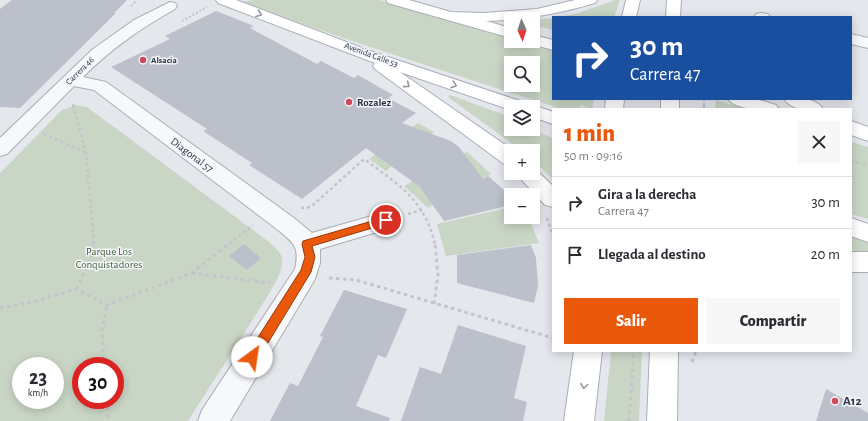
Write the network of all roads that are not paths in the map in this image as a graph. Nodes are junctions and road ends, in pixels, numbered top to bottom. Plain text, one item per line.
1 (393, 0) edge
2 (590, 0) edge
3 (633, 0) edge
4 (216, 3) edge
5 (170, 6) dead end
6 (448, 16) junction
7 (629, 16) edge
8 (504, 32) edge
9 (852, 39) edge
10 (540, 42) edge
11 (868, 43) edge
12 (552, 45) edge
13 (364, 54) junction
14 (70, 80) junction
15 (740, 100) edge
16 (796, 100) edge
17 (504, 102) edge
18 (767, 108) edge
19 (812, 108) edge
20 (540, 114) edge
21 (552, 118) edge
22 (852, 127) edge
23 (852, 134) edge
24 (868, 135) edge
25 (868, 139) edge
26 (0, 149) edge
27 (504, 154) edge
28 (535, 180) edge
29 (552, 198) edge
30 (386, 220) dead end
31 (852, 227) edge
32 (868, 233) edge
33 (307, 244) junction
34 (852, 262) edge
35 (868, 262) edge
36 (588, 352) edge
37 (664, 352) edge
38 (676, 352) edge
39 (663, 380) junction
40 (213, 421) edge
41 (579, 421) edge
42 (662, 421) edge

1 - 6 main road
2 - 6 main road
3 - 7 main road
4 -> 13 main road, Avenida Calle 53
5 - 14 street, Carrera 46
6 - 8 main road
9 - 11 street
10 - 12 main road
13 -> 17 main road, Avenida Calle 53
13 -> 27 main road
14 - 26 street, Carrera 46
14 - 33 street, Diagonal 57
15 - 18 main road
16 - 19 main road
20 - 21 main road
22 - 24 main road
23 - 25 main road
28 - 29 main road
30 - 33 street
31 - 32 main road
33 - 40 street
34 - 35 main road
36 -> 41 main road
37 - 39 main road
38 - 39 main road
39 - 42 main road

